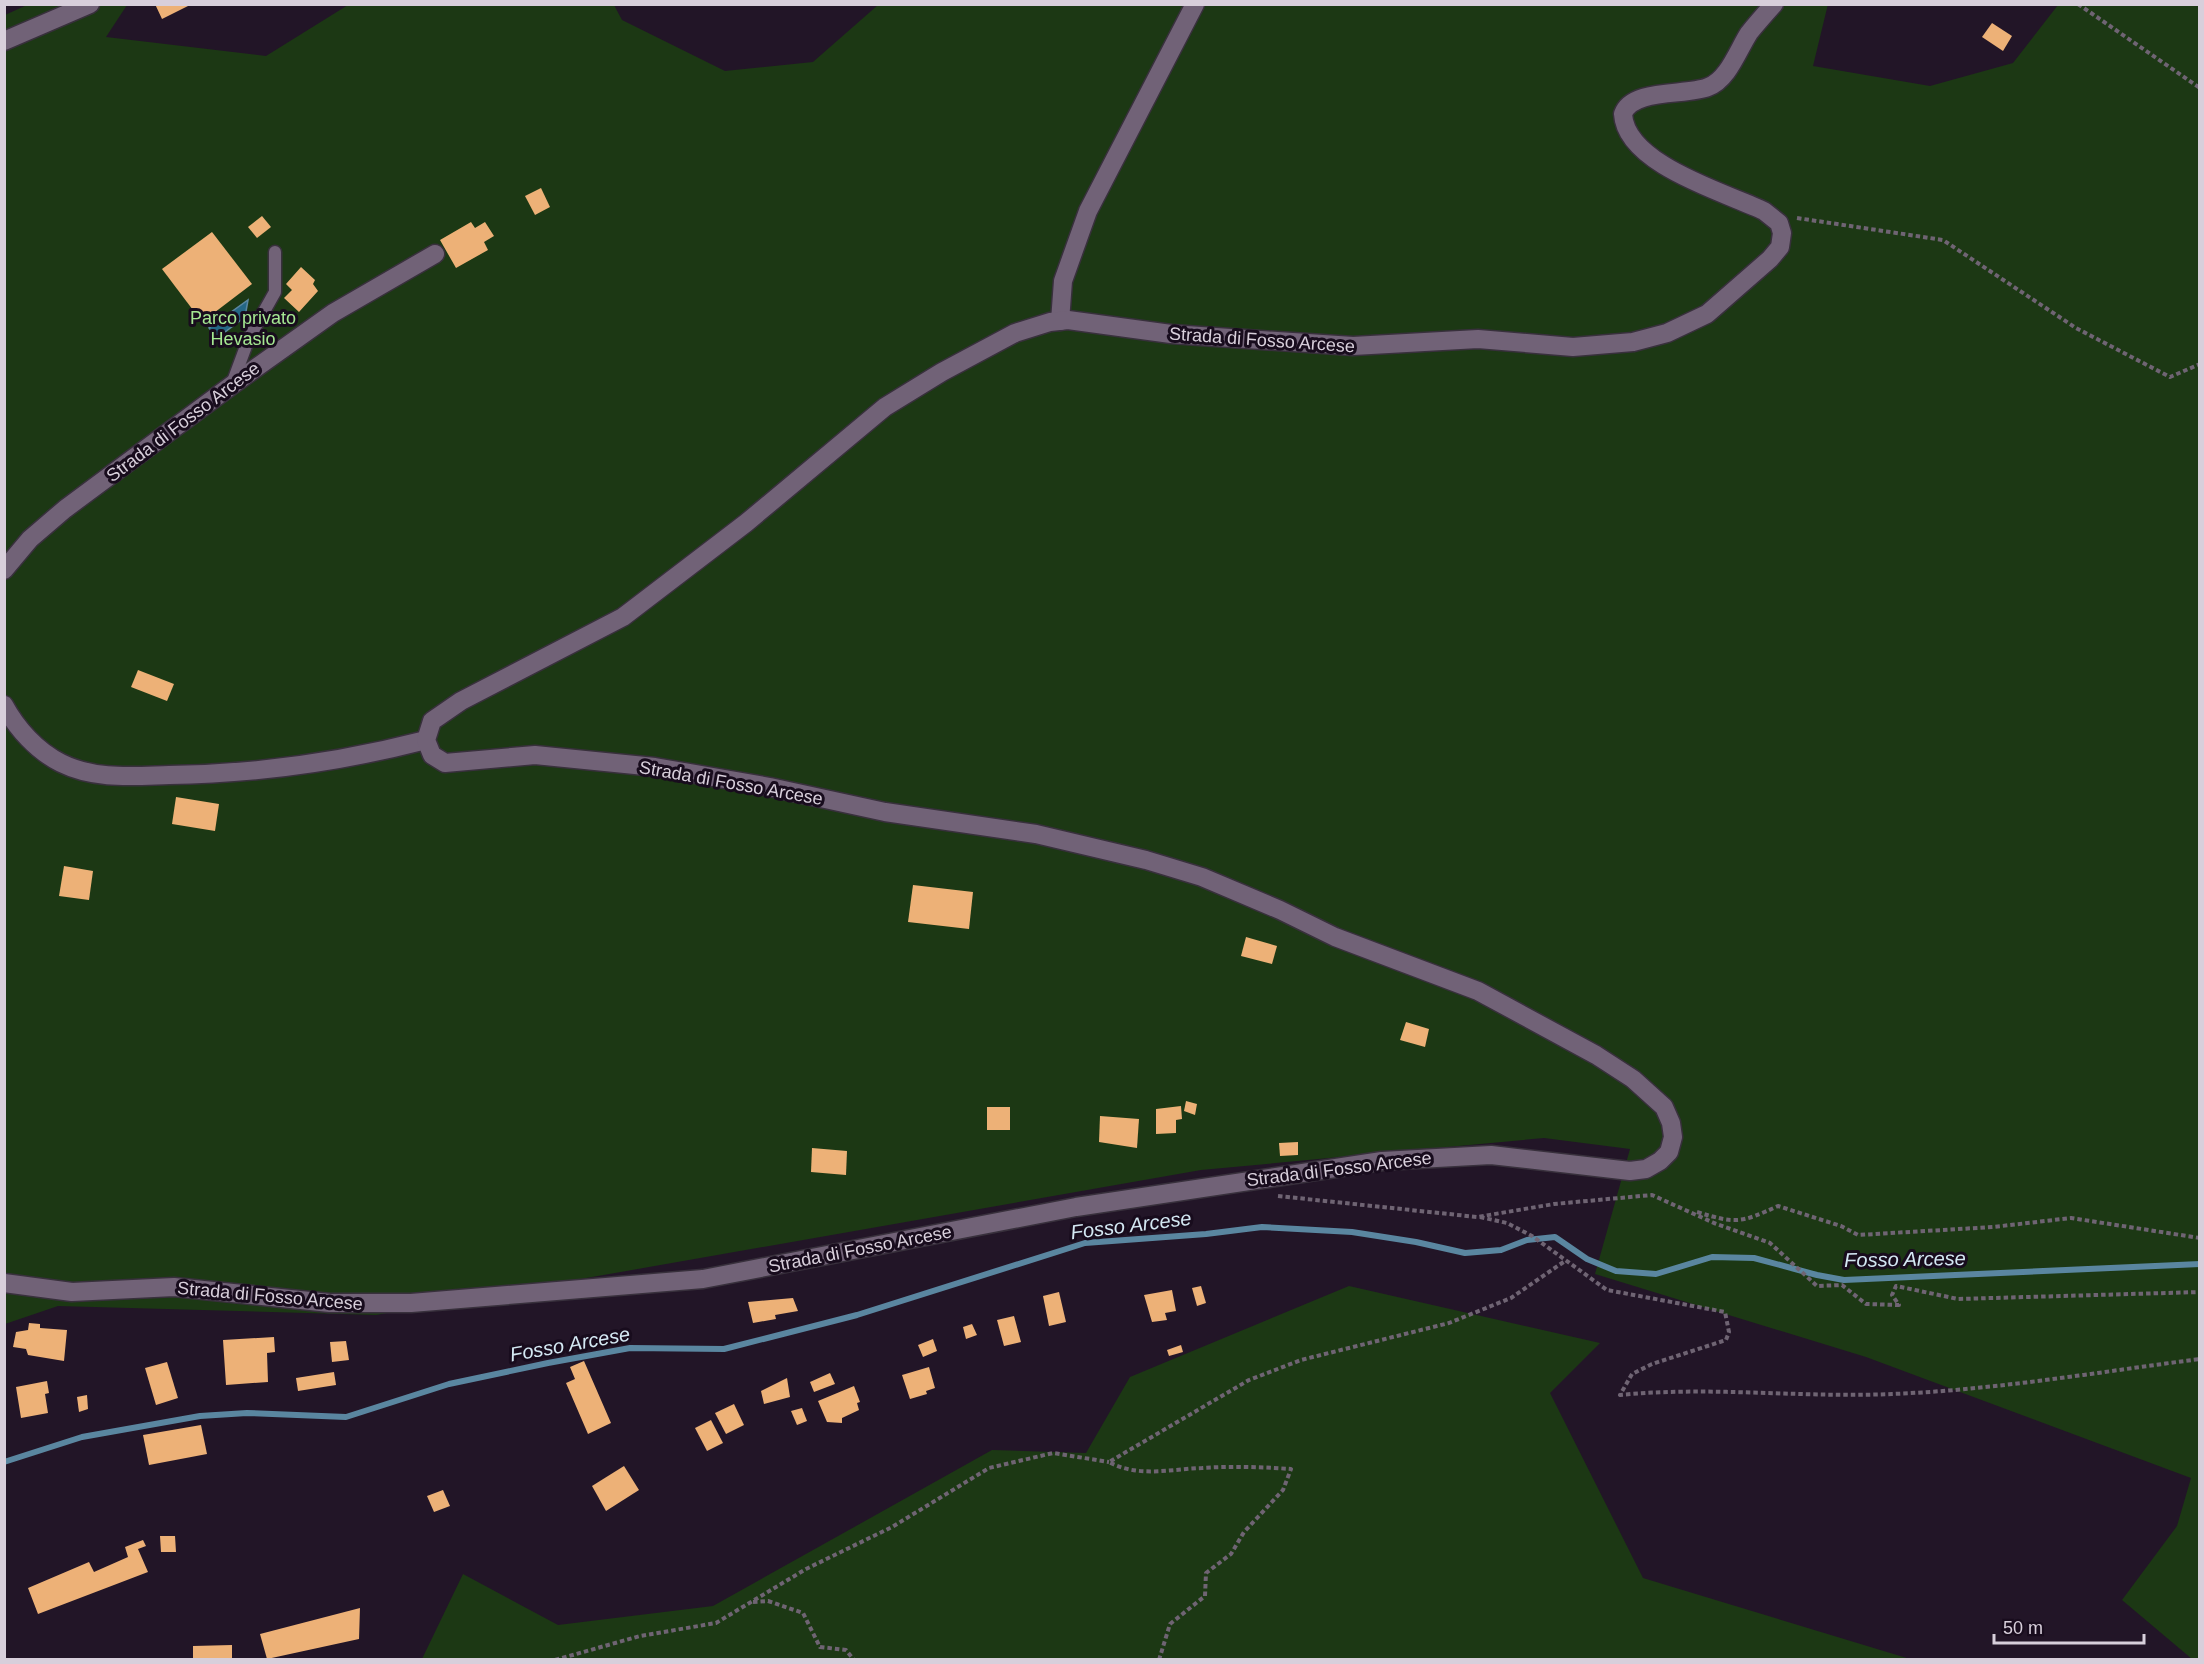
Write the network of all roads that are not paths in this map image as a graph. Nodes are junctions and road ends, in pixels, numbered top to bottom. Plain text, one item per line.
1 (90, 4) edge
2 (1195, 4) edge
3 (1774, 4) edge
4 (4, 41) edge
5 (275, 252) dead end
6 (435, 254) dead end
7 (1060, 321) junction
8 (232, 385) junction
9 (4, 570) edge
10 (4, 705) edge
11 (426, 740) junction
12 (4, 1283) edge

1 - 4 street
2 - 7 street
3 - 7 street, Strada di Fosso Arcese
5 - 8 lane
6 - 8 street, Strada di Fosso Arcese
7 - 11 street, Strada di Fosso Arcese
8 - 9 street, Strada di Fosso Arcese
10 - 11 street
11 - 12 street, Strada di Fosso Arcese

